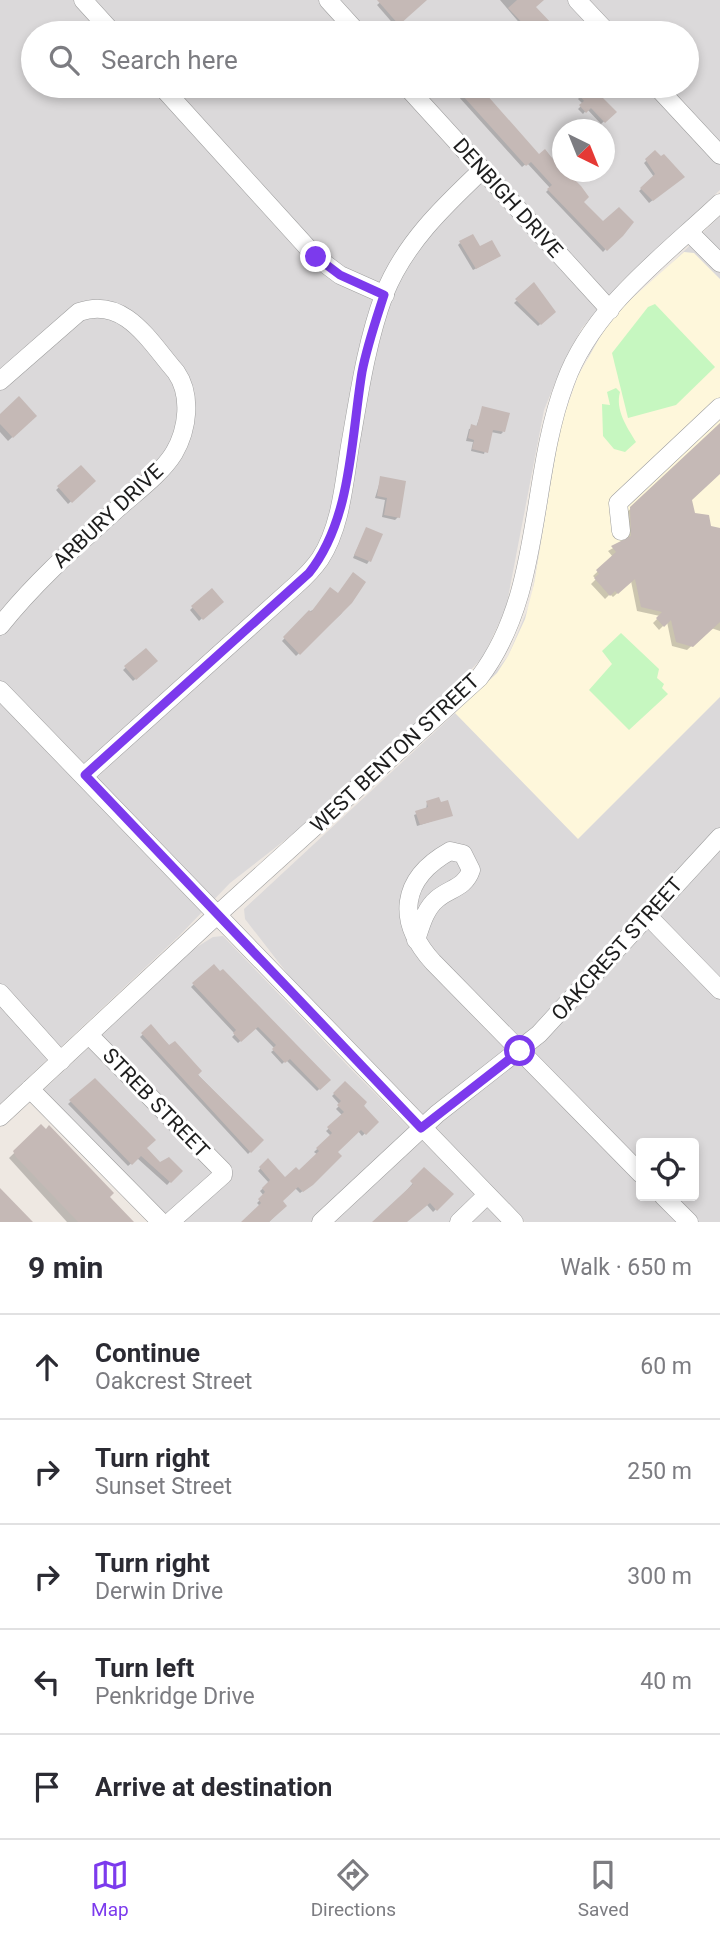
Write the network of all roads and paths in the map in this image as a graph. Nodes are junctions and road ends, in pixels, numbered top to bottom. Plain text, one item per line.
1 (83, 0) edge
2 (328, 0) edge
3 (577, 0) edge
4 (102, 21) edge
5 (347, 21) edge
6 (597, 21) edge
7 (172, 98) edge
8 (417, 98) edge
9 (667, 98) edge
10 (720, 155) edge
11 (482, 170) junction
12 (720, 203) edge
13 (688, 232) junction
14 (720, 263) edge
15 (384, 295) junction
16 (610, 310) junction
17 (0, 381) edge
18 (720, 407) edge
19 (621, 531) dead end
20 (0, 626) edge
21 (0, 690) edge
22 (85, 775) junction
23 (720, 837) edge
24 (218, 914) junction
25 (648, 916) junction
26 (416, 940) junction
27 (720, 990) edge
28 (0, 993) edge
29 (89, 1035) junction
30 (520, 1051) junction
31 (61, 1061) junction
32 (30, 1089) junction
33 (0, 1118) edge
34 (421, 1128) junction
35 (636, 1169) edge
36 (487, 1195) junction
37 (668, 1201) edge
38 (163, 1222) edge
39 (321, 1222) edge
40 (459, 1222) edge
41 (514, 1222) edge
42 (689, 1222) edge

1 - 4 street
2 - 5 street
3 - 6 street
7 - 15 street
8 - 11 street, DENBIGH DRIVE
9 - 10 street
11 - 15 street
11 - 16 street, DENBIGH DRIVE
12 - 13 street, WEST BENTON STREET
13 - 14 street
13 - 16 street, WEST BENTON STREET
15 - 22 street
16 - 24 street, WEST BENTON STREET
17 - 20 street, ARBURY DRIVE
18 - 19 street
21 - 22 street
22 - 24 street
23 - 25 street, OAKCREST STREET
24 - 29 street, WEST BENTON STREET
24 - 34 street
25 - 27 street
25 - 30 street, OAKCREST STREET
26 - 26 street
26 - 30 street
28 - 31 street
29 - 31 street, WEST BENTON STREET
29 - 38 street, STREB STREET
30 - 34 street, OAKCREST STREET
30 - 35 street
31 - 32 street, WEST BENTON STREET
32 - 33 street, WEST BENTON STREET
32 - 38 street
34 - 36 street
34 - 39 street, OAKCREST STREET
36 - 40 street
36 - 41 street
37 - 42 street

